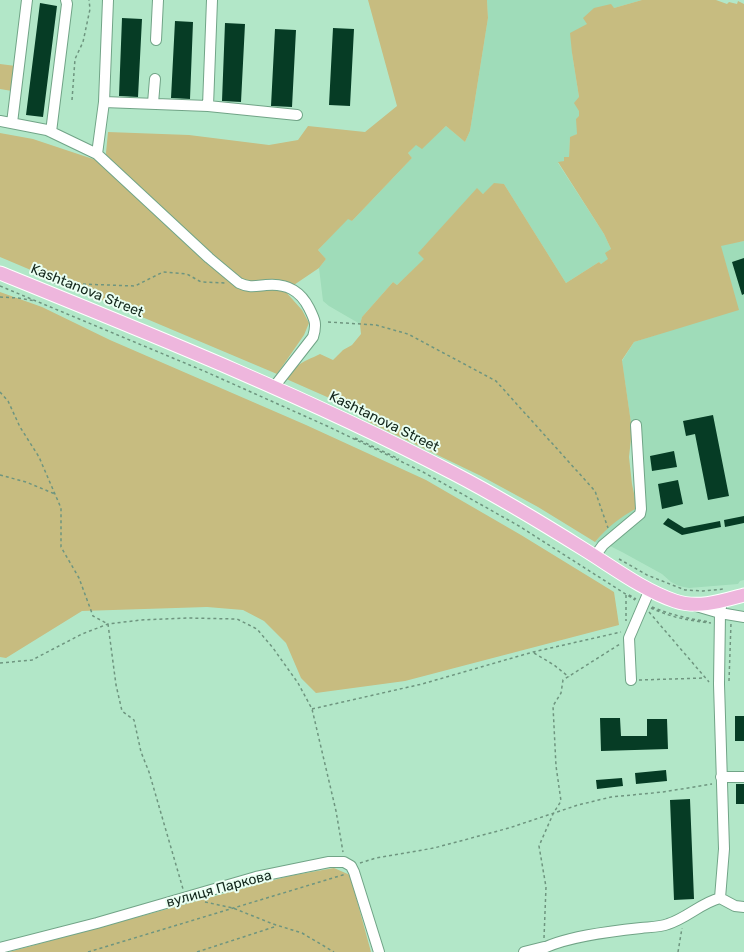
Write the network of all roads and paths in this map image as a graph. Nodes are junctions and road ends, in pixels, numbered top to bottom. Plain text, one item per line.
1 (27, 0) edge
2 (66, 0) edge
3 (89, 0) edge
4 (108, 0) edge
5 (158, 0) edge
6 (212, 0) edge
7 (156, 40) dead end
8 (155, 79) dead end
9 (72, 100) dead end
10 (104, 102) junction
11 (153, 103) junction
12 (208, 106) junction
13 (296, 115) dead end
14 (0, 121) edge
15 (12, 123) junction
16 (51, 132) junction
17 (97, 154) junction
18 (0, 273) edge
19 (53, 283) dead end
20 (239, 283) junction
21 (0, 285) edge
22 (0, 297) edge
23 (41, 302) junction
24 (328, 322) dead end
25 (274, 387) junction
26 (0, 392) edge
27 (636, 425) dead end
28 (0, 475) edge
29 (55, 495) junction
30 (611, 538) junction
31 (598, 552) junction
32 (730, 588) dead end
33 (650, 590) junction
34 (626, 595) junction
35 (744, 595) edge
36 (643, 604) junction
37 (720, 615) junction
38 (732, 615) junction
39 (744, 617) edge
40 (108, 624) junction
41 (628, 635) junction
42 (533, 652) junction
43 (0, 663) edge
44 (569, 676) junction
45 (705, 678) junction
46 (631, 680) joint
47 (729, 684) dead end
48 (720, 694) junction
49 (312, 709) junction
50 (744, 777) edge
51 (721, 780) junction
52 (552, 814) junction
53 (350, 867) junction
54 (186, 897) junction
55 (720, 898) junction
56 (744, 907) edge
57 (233, 908) junction
58 (684, 918) junction
59 (277, 926) junction
60 (0, 948) edge
61 (540, 950) edge
62 (88, 952) edge
63 (197, 952) edge
64 (334, 952) edge
65 (379, 952) edge
66 (524, 952) edge
67 (678, 952) edge

1 - 15 street
2 - 16 street
3 - 9 path
4 - 10 street
5 - 7 street
6 - 12 street
8 - 11 street
10 - 11 street
10 - 17 street
11 - 12 street
12 - 13 street
14 - 15 street
15 - 16 street
16 - 17 street
17 - 20 street
18 - 25 main road, Kashtanova Street
19 - 20 path
20 - 25 street
21 - 23 path
21 - 36 path
22 - 23 path
23 - 34 path
24 - 30 path
25 - 31 main road, Kashtanova Street
26 - 29 path
27 - 30 street
28 - 29 path
29 - 40 path
30 - 31 street
31 - 32 path
31 - 33 main road, Kashtanova Street
33 - 36 street
33 - 37 main road, Kashtanova Street
34 - 36 path
34 - 41 path
35 - 37 main road, Kashtanova Street
36 - 37 path
36 - 41 street
36 - 45 path
37 - 38 street
37 - 48 street
38 - 39 street
38 - 47 path
40 - 43 path
40 - 49 path
40 - 54 path
41 - 42 path
41 - 44 path
41 - 46 street
42 - 44 path
42 - 49 path
44 - 52 path
45 - 46 path
45 - 48 path
48 - 51 street
49 - 53 path
50 - 51 street
51 - 52 path
51 - 55 street
52 - 53 path
52 - 61 path
53 - 54 street, вулиця Паркова
53 - 57 path
53 - 65 street
54 - 57 path
54 - 60 street, вулиця Паркова
55 - 56 street
55 - 58 street
57 - 59 path
57 - 62 path
58 - 61 street
58 - 67 path
59 - 63 path
59 - 64 path
61 - 66 street

